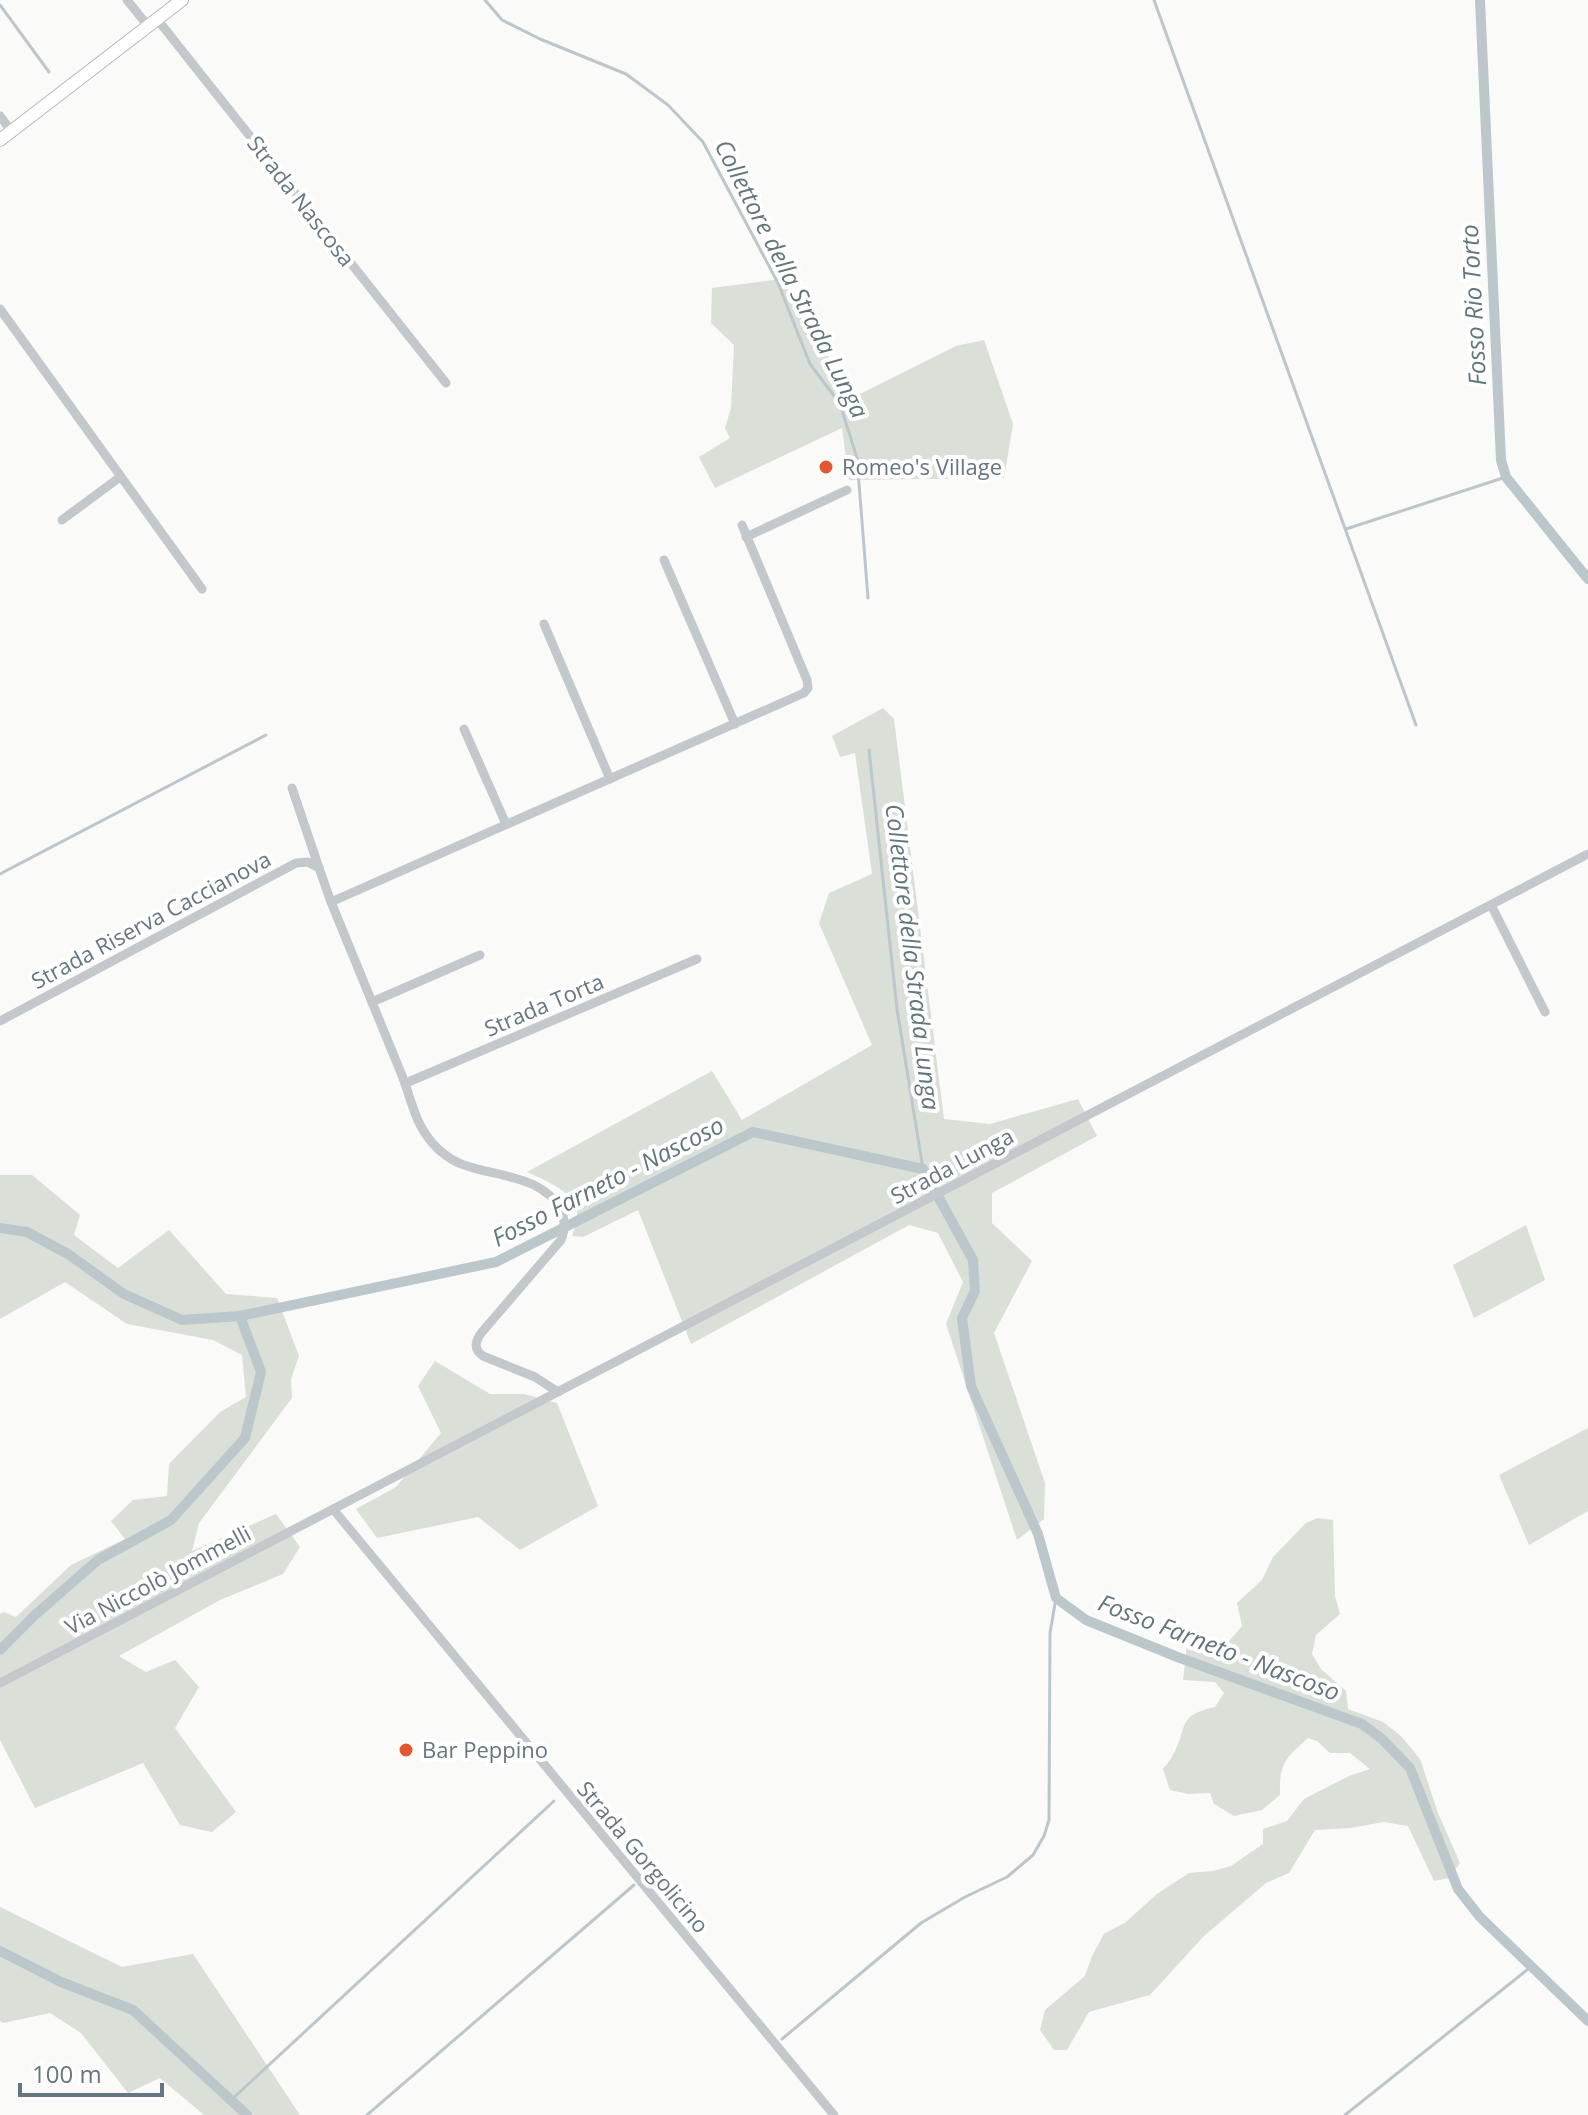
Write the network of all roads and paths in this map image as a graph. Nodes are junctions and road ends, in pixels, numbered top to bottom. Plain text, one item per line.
1 (127, 0) edge
2 (182, 0) edge
3 (153, 22) junction
4 (0, 116) edge
5 (11, 131) junction
6 (0, 140) edge
7 (0, 309) edge
8 (446, 383) dead end
9 (120, 477) junction
10 (847, 490) dead end
11 (62, 520) dead end
12 (742, 525) dead end
13 (746, 537) junction
14 (664, 560) dead end
15 (202, 589) dead end
16 (544, 624) dead end
17 (735, 724) junction
18 (464, 729) dead end
19 (610, 779) junction
20 (292, 788) dead end
21 (506, 824) junction
22 (1588, 854) edge
23 (319, 868) junction
24 (331, 902) junction
25 (1491, 905) junction
26 (480, 955) dead end
27 (697, 959) dead end
28 (372, 1002) junction
29 (1545, 1012) dead end
30 (0, 1021) edge
31 (406, 1083) junction
32 (558, 1392) junction
33 (333, 1509) junction
34 (0, 1683) edge
35 (834, 2115) edge

1 - 3 street, Strada Nascosa
2 - 3 street
3 - 5 street
3 - 8 street, Strada Nascosa
4 - 5 street
5 - 6 street
7 - 9 street
9 - 11 street
9 - 15 street
10 - 13 street
12 - 13 street
13 - 17 street
14 - 17 street
16 - 19 street
17 - 19 street
18 - 21 street
19 - 21 street
20 - 23 street
21 - 24 street
22 - 25 street, Strada Lunga
23 - 24 street
23 - 30 street, Strada Riserva Caccianova
24 - 28 street
25 - 29 street
25 - 32 street, Strada Lunga
26 - 28 street
27 - 31 street, Strada Torta
28 - 31 street
31 - 32 street
32 - 33 street, Strada Lunga
33 - 34 street, Via Niccolò Jommelli
33 - 35 street, Strada Gorgolicino

